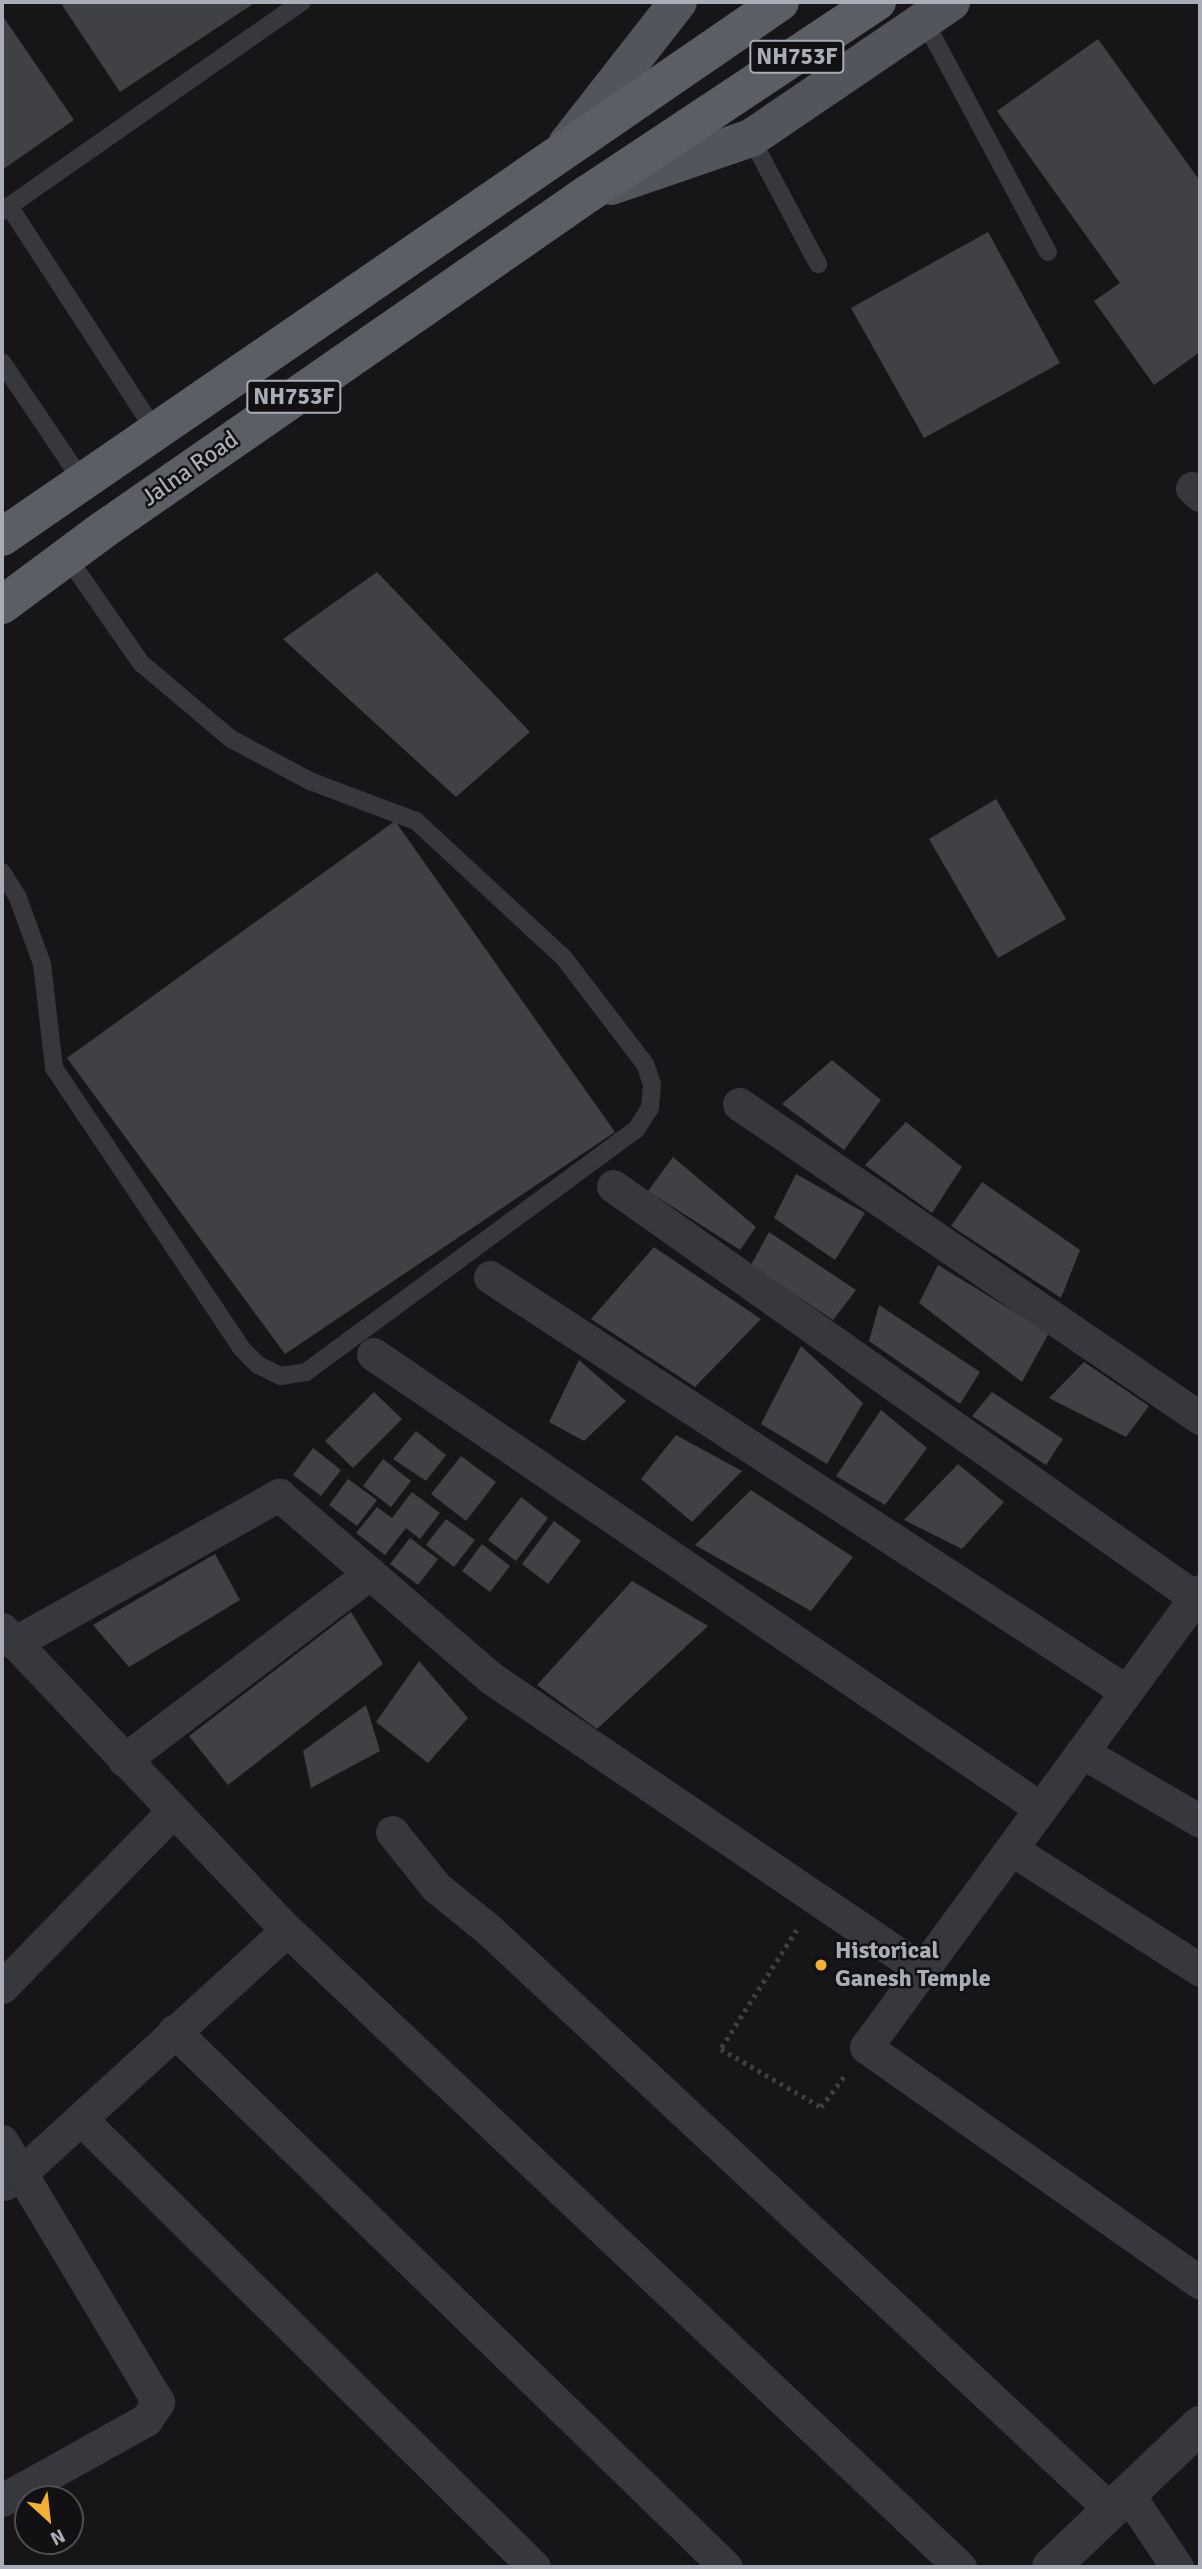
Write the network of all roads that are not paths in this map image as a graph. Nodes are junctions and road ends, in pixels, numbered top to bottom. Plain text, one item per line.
1 (302, 2) edge
2 (678, 2) edge
3 (780, 2) edge
4 (877, 2) edge
5 (937, 11) edge
6 (751, 138) junction
7 (557, 157) junction
8 (589, 193) junction
9 (5, 208) edge
10 (1048, 252) dead end
11 (818, 264) dead end
12 (2, 362) edge
13 (156, 432) junction
14 (83, 482) junction
15 (2, 537) edge
16 (67, 557) junction
17 (2, 605) edge
18 (2, 872) edge
19 (739, 1104) dead end
20 (613, 1186) dead end
21 (490, 1277) dead end
22 (373, 1354) dead end
23 (1200, 1418) edge
24 (370, 1573) junction
25 (1198, 1596) edge
26 (8, 1636) edge
27 (1126, 1691) junction
28 (1082, 1752) junction
29 (124, 1760) junction
30 (1040, 1808) junction
31 (173, 1811) junction
32 (1200, 1821) edge
33 (392, 1832) dead end
34 (1011, 1849) junction
35 (287, 1930) junction
36 (922, 1970) junction
37 (1200, 1970) edge
38 (2, 1987) edge
39 (174, 2031) junction
40 (82, 2120) junction
41 (2, 2141) edge
42 (11, 2179) edge
43 (1200, 2283) edge
44 (1200, 2425) edge
45 (2, 2500) edge
46 (1120, 2502) junction
47 (534, 2567) edge
48 (726, 2567) edge
49 (960, 2567) edge
50 (1051, 2567) edge
51 (1177, 2567) edge

1 - 9 lane
2 - 7 main road
3 - 7 highway, NH753F
4 - 8 highway, NH753F
5 - 6 main road
5 - 10 lane
6 - 8 main road
6 - 11 lane
7 - 13 highway, Jalna Road / NH753F
8 - 16 highway, Jalna Road / NH753F
9 - 13 lane
12 - 14 lane
13 - 14 highway, Jalna Road / NH753F
14 - 15 highway, Jalna Road / NH753F
16 - 17 highway, Jalna Road / NH753F
16 - 18 lane
19 - 23 street
20 - 25 street
21 - 27 street
22 - 30 street
24 - 26 street
24 - 29 street
24 - 36 street
25 - 27 street
26 - 29 street
27 - 28 street
28 - 30 street
28 - 32 street
29 - 31 street
30 - 34 street
31 - 35 street
31 - 38 street
33 - 46 street
34 - 36 street
34 - 37 street
35 - 39 street
35 - 49 street
36 - 43 street
39 - 40 street
39 - 48 street
40 - 42 street
40 - 47 street
41 - 42 street
42 - 45 street
44 - 46 street
46 - 50 street
46 - 51 street

